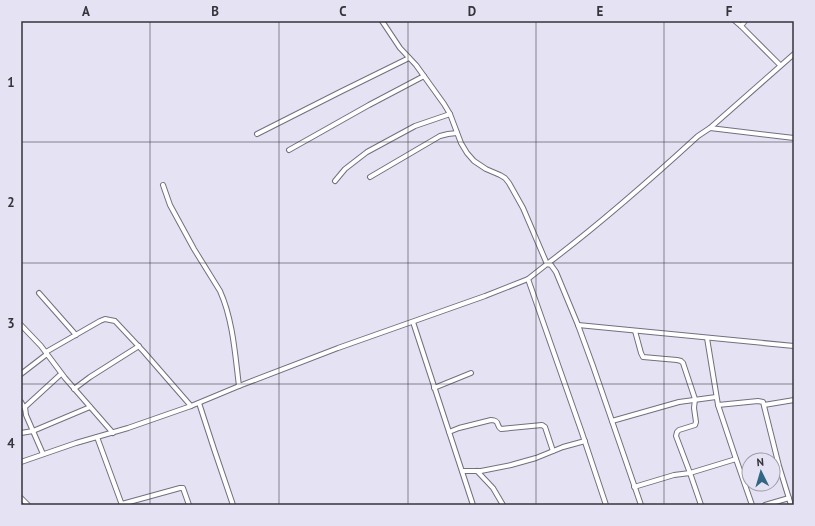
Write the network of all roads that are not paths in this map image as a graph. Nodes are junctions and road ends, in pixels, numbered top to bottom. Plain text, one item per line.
1 (382, 21) edge
2 (735, 21) edge
3 (745, 21) edge
4 (741, 26) junction
5 (794, 54) edge
6 (409, 58) junction
7 (780, 65) junction
8 (424, 76) junction
9 (450, 114) junction
10 (710, 128) junction
11 (457, 133) junction
12 (257, 134) dead end
13 (794, 138) edge
14 (289, 150) dead end
15 (370, 177) dead end
16 (335, 181) dead end
17 (163, 185) dead end
18 (547, 264) junction
19 (528, 279) junction
20 (39, 292) dead end
21 (413, 322) junction
22 (21, 325) edge
23 (578, 325) junction
24 (636, 331) junction
25 (76, 335) junction
26 (707, 338) junction
27 (139, 346) junction
28 (794, 346) edge
29 (46, 353) junction
30 (471, 373) dead end
31 (21, 374) edge
32 (62, 374) junction
33 (239, 386) junction
34 (434, 388) junction
35 (74, 389) junction
36 (716, 397) junction
37 (695, 399) junction
38 (794, 400) edge
39 (21, 402) edge
40 (198, 403) junction
41 (764, 404) junction
42 (718, 405) junction
43 (191, 406) junction
44 (90, 407) junction
45 (25, 409) junction
46 (612, 421) junction
47 (33, 431) junction
48 (449, 432) junction
49 (21, 433) edge
50 (113, 433) junction
51 (97, 437) junction
52 (585, 442) junction
53 (553, 451) junction
54 (43, 454) junction
55 (736, 459) junction
56 (21, 462) edge
57 (462, 471) junction
58 (477, 471) junction
59 (690, 473) junction
60 (634, 487) junction
61 (21, 498) edge
62 (789, 498) junction
63 (28, 505) edge
64 (122, 505) edge
65 (189, 505) edge
66 (233, 505) edge
67 (473, 505) edge
68 (503, 505) edge
69 (606, 505) edge
70 (641, 505) edge
71 (701, 505) edge
72 (752, 505) edge
73 (765, 505) edge
74 (791, 505) edge

1 - 6 street
2 - 4 street
3 - 4 street
4 - 7 street
5 - 7 street
6 - 8 street
6 - 12 street
7 - 10 street
8 - 9 street
8 - 14 street
9 - 11 street
9 - 16 street
10 - 13 street
10 - 18 street
11 - 15 street
11 - 18 street
17 - 33 street
18 - 19 street
18 - 23 street
19 - 21 street
19 - 52 street
20 - 25 street
21 - 33 street
21 - 34 street
22 - 29 street
23 - 24 street
23 - 46 street
24 - 26 street
24 - 37 street
25 - 27 street
25 - 29 street
26 - 28 street
26 - 36 street
27 - 35 street
27 - 43 street
29 - 31 street
29 - 32 street
30 - 34 street
32 - 35 street
32 - 45 street
33 - 40 street
34 - 48 street
35 - 44 street
36 - 37 street
36 - 42 street
37 - 46 street
37 - 59 street
38 - 41 street
39 - 45 street
40 - 43 street
40 - 66 street
41 - 42 street
41 - 62 street
42 - 55 street
43 - 50 street
44 - 47 street
44 - 50 street
45 - 47 street
46 - 60 street
47 - 49 street
47 - 54 street
48 - 53 street
48 - 57 street
50 - 51 street
51 - 54 street
51 - 64 street
52 - 53 street
52 - 69 street
53 - 58 street
54 - 56 street
55 - 59 street
55 - 72 street
57 - 58 street
57 - 67 street
58 - 68 street
59 - 60 street
59 - 71 street
60 - 70 street
61 - 63 street
62 - 73 street
62 - 74 street
64 - 65 street

